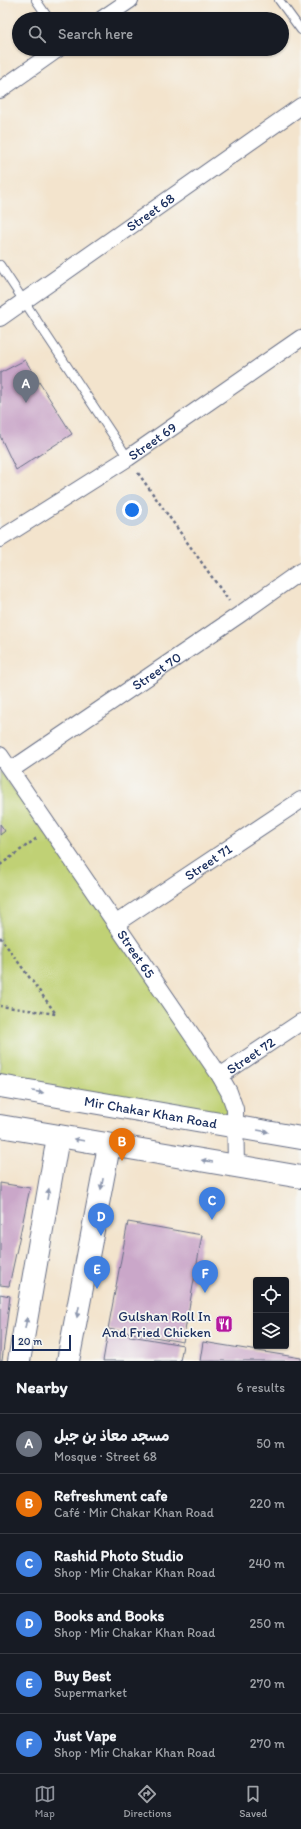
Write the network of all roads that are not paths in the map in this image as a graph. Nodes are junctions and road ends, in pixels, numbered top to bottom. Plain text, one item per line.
1 (36, 0) edge
2 (130, 0) edge
3 (279, 0) edge
4 (44, 12) edge
5 (112, 12) edge
6 (288, 12) edge
7 (289, 14) edge
8 (301, 30) edge
9 (48, 56) edge
10 (0, 90) edge
11 (301, 106) edge
12 (0, 265) edge
13 (24, 301) junction
14 (0, 318) edge
15 (301, 338) edge
16 (128, 458) junction
17 (0, 539) edge
18 (301, 571) edge
19 (0, 755) edge
20 (11, 770) junction
21 (301, 800) edge
22 (115, 924) junction
23 (301, 1022) edge
24 (220, 1076) junction
25 (0, 1086) edge
26 (0, 1126) edge
27 (236, 1126) junction
28 (58, 1137) junction
29 (301, 1138) edge
30 (109, 1146) junction
31 (236, 1166) junction
32 (301, 1177) edge
33 (19, 1361) edge
34 (68, 1361) edge

1 - 4 lane
2 - 5 street
3 - 6 lane
7 - 8 lane
9 - 10 street
11 - 13 street, Street 68
12 - 13 lane
13 - 14 street, Street 68
13 - 16 lane
15 - 16 street, Street 69
16 - 17 street, Street 69
18 - 20 street, Street 70
19 - 20 street, Street 65
20 - 22 street, Street 65
21 - 22 street, Street 71
22 - 24 street, Street 65
23 - 24 street, Street 72
24 - 27 street, Street 65
25 -> 27 street, Mir Chakar Khan Road
26 - 28 street
27 -> 29 street, Mir Chakar Khan Road
27 - 31 street, Street 65
30 -> 28 street
33 -> 28 street
31 -> 30 street
30 -> 34 street
31 - 32 street

